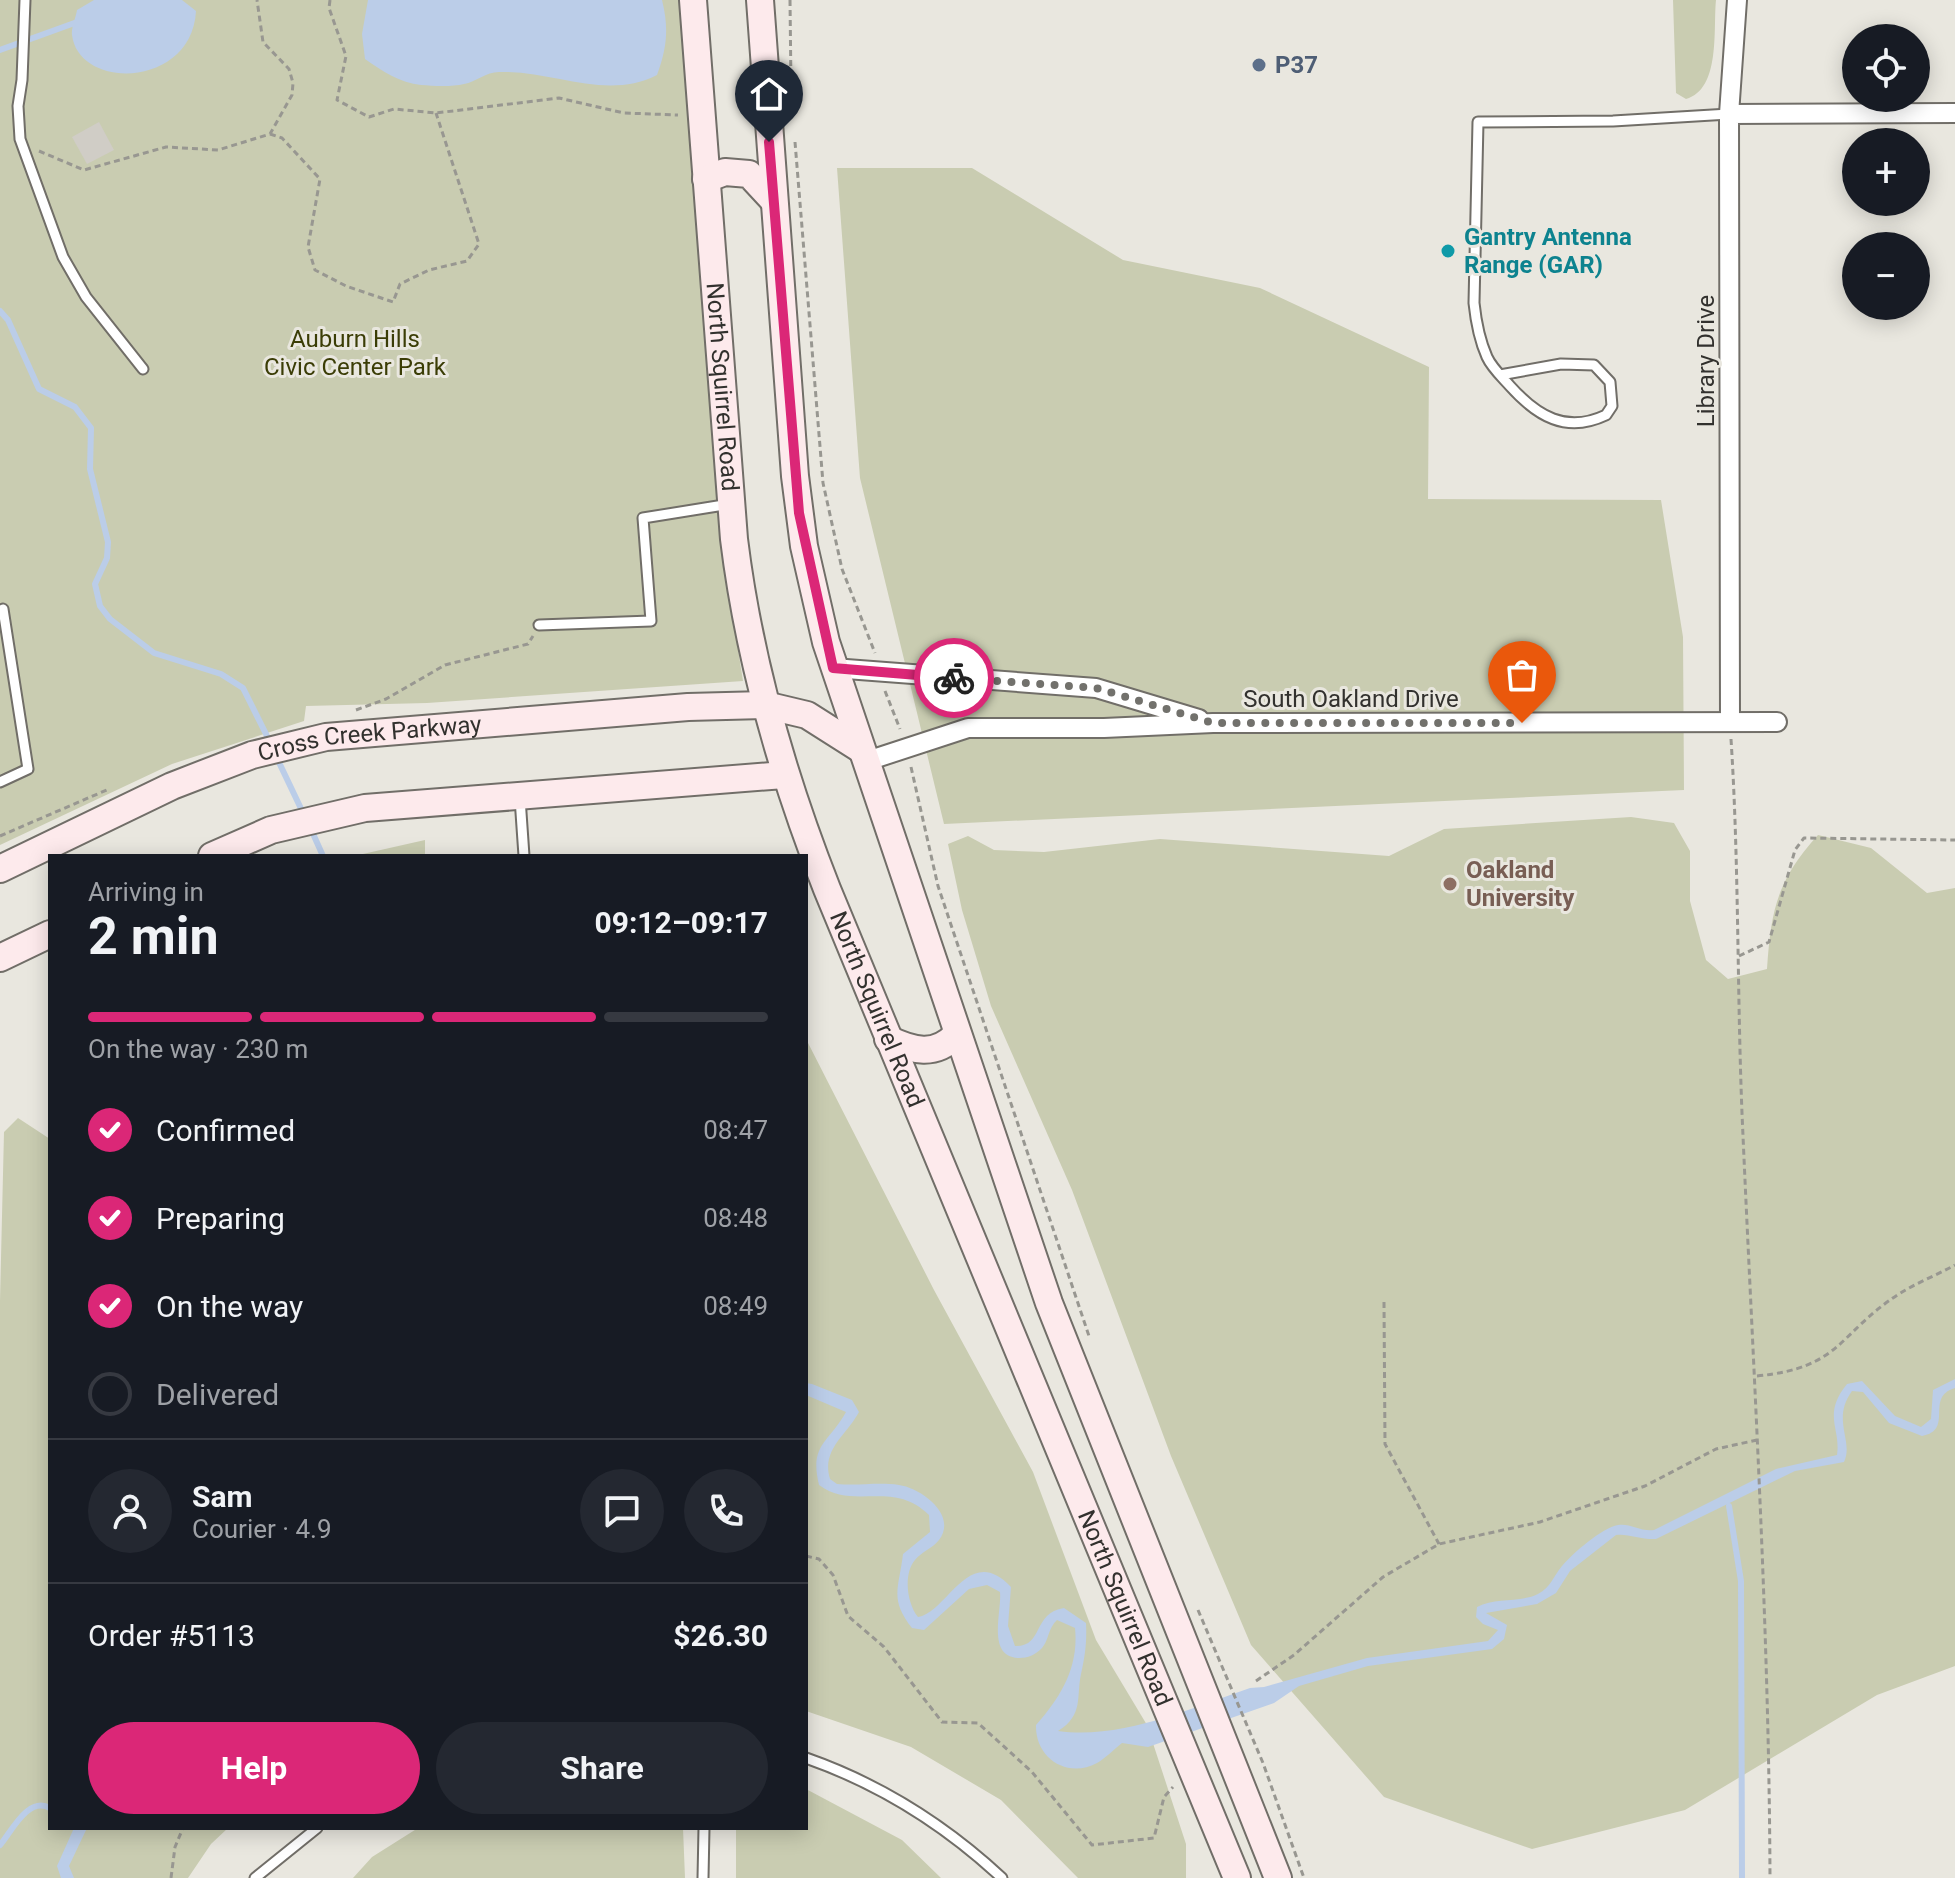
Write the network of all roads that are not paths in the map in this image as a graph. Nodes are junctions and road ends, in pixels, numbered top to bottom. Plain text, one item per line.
1 (25, 0) edge
2 (693, 0) edge
3 (760, 0) edge
4 (1737, 0) edge
5 (1955, 113) edge
6 (1729, 114) junction
7 (706, 179) junction
8 (774, 201) junction
9 (143, 369) dead end
10 (1500, 375) junction
11 (730, 504) junction
12 (0, 611) edge
13 (539, 625) dead end
14 (833, 668) junction
15 (765, 705) junction
16 (1730, 722) junction
17 (1777, 722) dead end
18 (1213, 723) junction
19 (861, 755) junction
20 (784, 775) junction
21 (0, 782) edge
22 (520, 798) junction
23 (217, 854) edge
24 (524, 854) edge
25 (0, 869) edge
26 (48, 935) edge
27 (0, 958) edge
28 (956, 1035) junction
29 (888, 1039) junction
30 (808, 1759) edge
31 (315, 1830) edge
32 (704, 1830) edge
33 (255, 1878) edge
34 (703, 1878) edge
35 (1002, 1878) edge
36 (1237, 1878) edge
37 (1278, 1878) edge

1 - 9 lane
2 - 7 main road, North Squirrel Road
3 - 8 main road, North Squirrel Road
4 - 6 street, Library Drive
5 - 6 street
6 - 10 lane
6 - 16 street, Library Drive
7 - 8 main road
7 - 11 main road, North Squirrel Road
8 - 14 main road, North Squirrel Road
10 - 10 lane
11 - 13 lane
11 - 15 main road, North Squirrel Road
12 - 21 lane
14 - 18 street, South Oakland Drive
14 - 19 main road, North Squirrel Road
15 - 19 main road, Cross Creek Parkway
15 - 20 main road, North Squirrel Road
15 - 25 main road, Cross Creek Parkway
16 - 17 street, South Oakland Drive
16 - 18 street, South Oakland Drive
18 - 19 street, South Oakland Drive
19 - 28 main road, North Squirrel Road
20 - 22 main road
20 - 29 main road, North Squirrel Road
22 - 23 main road
22 - 24 lane
26 - 27 main road
28 - 29 main road
28 - 37 main road, North Squirrel Road
29 - 36 main road, North Squirrel Road
30 - 35 lane
31 - 33 lane
32 - 34 lane

